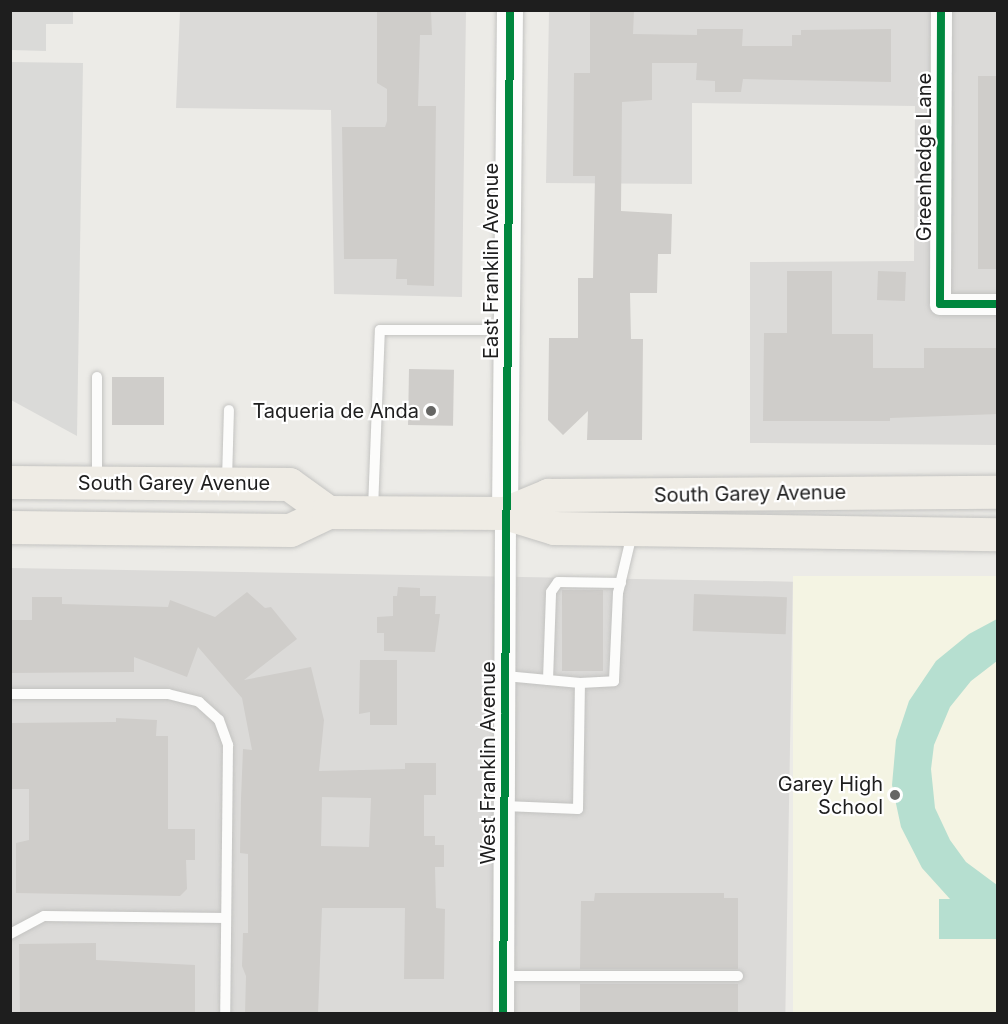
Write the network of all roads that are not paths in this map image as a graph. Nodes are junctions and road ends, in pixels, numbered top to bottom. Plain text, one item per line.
1 (510, 10) edge
2 (941, 10) edge
3 (998, 304) edge
4 (507, 330) junction
5 (97, 377) dead end
6 (229, 410) dead end
7 (10, 482) edge
8 (97, 482) junction
9 (226, 483) junction
10 (998, 492) edge
11 (328, 512) junction
12 (373, 512) junction
13 (506, 513) junction
14 (10, 527) edge
15 (632, 530) junction
16 (998, 534) edge
17 (621, 583) junction
18 (505, 676) junction
19 (548, 680) junction
20 (580, 683) junction
21 (10, 694) edge
22 (504, 806) junction
23 (226, 918) junction
24 (10, 934) edge
25 (504, 976) junction
26 (738, 976) dead end
27 (225, 1014) edge
28 (503, 1014) edge

1 - 4 street, East Franklin Avenue
2 - 3 street, Greenhedge Lane
4 - 12 lane
4 - 13 street, East Franklin Avenue
5 - 8 lane
6 - 9 lane
7 - 8 main road, South Garey Avenue
8 - 9 main road, South Garey Avenue
9 - 11 main road, South Garey Avenue
10 - 13 main road, South Garey Avenue
11 - 12 main road, South Garey Avenue
11 - 14 main road, South Garey Avenue
12 - 13 main road, South Garey Avenue
13 - 15 main road, South Garey Avenue
13 - 18 street, West Franklin Avenue
15 - 16 main road, South Garey Avenue
15 - 17 lane
17 - 19 lane
17 - 20 lane
18 - 19 lane
18 - 22 street, West Franklin Avenue
19 - 20 lane
20 - 22 lane
21 - 23 lane
22 - 25 street, West Franklin Avenue
23 - 24 lane
23 - 27 lane
25 - 26 lane
25 - 28 street, West Franklin Avenue

